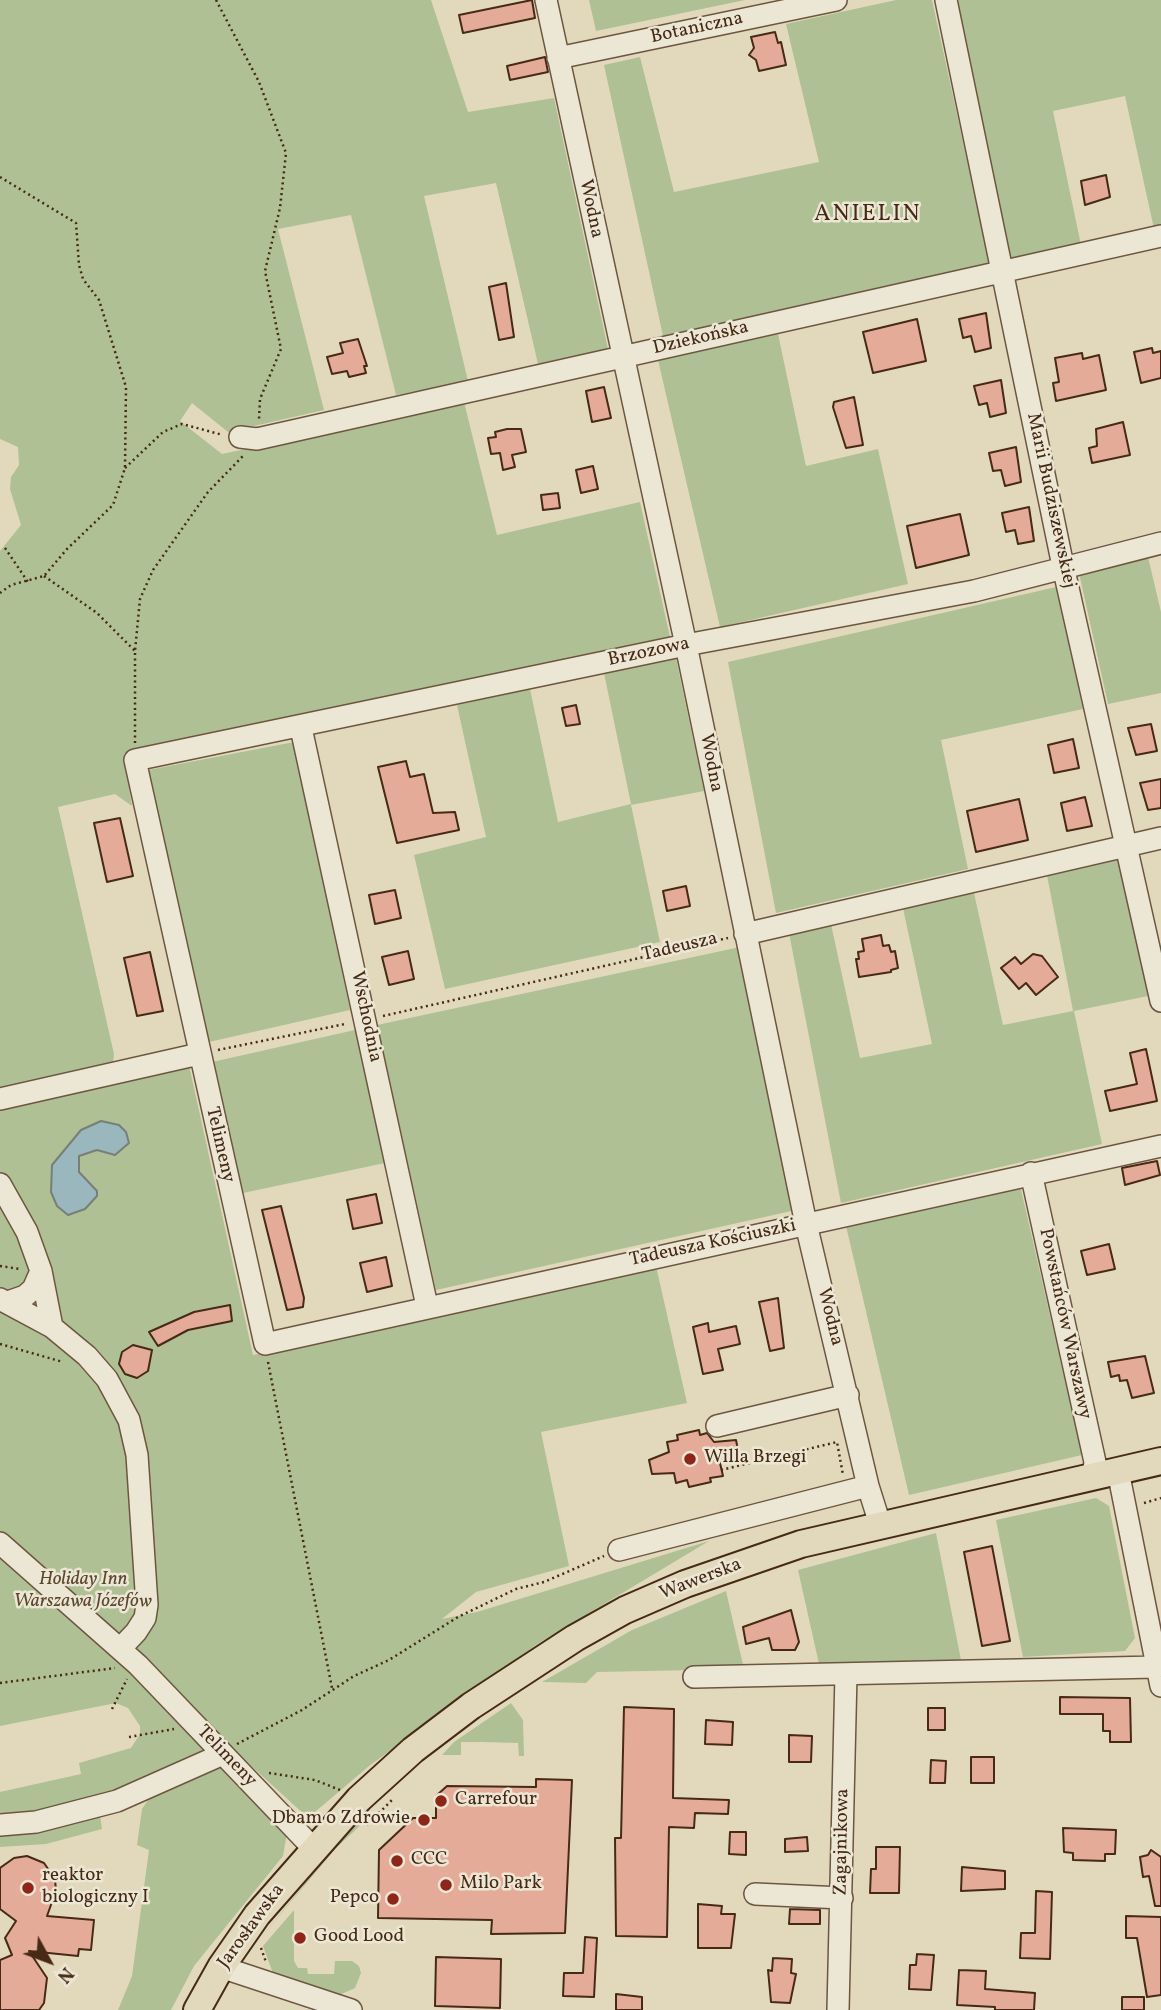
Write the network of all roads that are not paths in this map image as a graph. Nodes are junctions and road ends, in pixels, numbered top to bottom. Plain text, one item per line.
1 (546, 0) edge
2 (836, 0) edge
3 (946, 0) edge
4 (558, 58) junction
5 (1161, 236) edge
6 (1002, 271) junction
7 (622, 357) junction
8 (249, 438) road end
9 (1161, 543) edge
10 (1063, 566) junction
11 (687, 645) junction
12 (301, 728) junction
13 (135, 760) joint
14 (1161, 838) edge
15 (1126, 845) junction
16 (745, 934) junction
17 (1161, 1001) edge
18 (199, 1054) junction
19 (0, 1099) edge
20 (1161, 1146) edge
21 (1031, 1173) junction
22 (0, 1184) edge
23 (806, 1224) junction
24 (41, 1271) junction
25 (4, 1301) edge
26 (427, 1306) junction
27 (52, 1327) junction
28 (265, 1344) joint
29 (848, 1395) junction
30 (717, 1426) dead end
31 (1161, 1461) edge
32 (1106, 1473) junction
33 (868, 1486) junction
34 (880, 1524) junction
35 (0, 1544) edge
36 (619, 1550) road end
37 (130, 1659) junction
38 (846, 1674) junction
39 (694, 1677) dead end
40 (1160, 1680) edge
41 (223, 1754) junction
42 (0, 1825) edge
43 (313, 1848) junction
44 (755, 1895) dead end
45 (842, 1898) junction
46 (221, 1967) junction
47 (197, 2010) edge
48 (351, 2010) edge
49 (838, 2010) edge

1 - 4 street, Wodna
2 - 4 street, Botaniczna
3 - 6 street, Marii Budziszewskiej
4 - 7 street, Wodna
5 - 6 street, Dziekońska
6 - 7 street, Dziekońska
6 - 10 street, Marii Budziszewskiej
7 - 8 street, Dziekońska
7 - 11 street, Wodna
9 - 10 street, Brzozowa
10 - 11 street, Brzozowa
10 - 15 street, Marii Budziszewskiej
11 - 12 street, Brzozowa
11 - 16 street, Wodna
12 - 13 street, Brzozowa
12 - 26 street, Wschodnia
13 - 18 street, Telimeny
14 - 15 street, Tadeusza
15 - 16 street, Tadeusza
15 - 17 street, Marii Budziszewskiej
16 - 23 street, Wodna
18 - 19 street
18 - 28 street, Telimeny
20 - 21 street, Tadeusza Kościuszki
21 - 23 street, Tadeusza Kościuszki
21 - 32 street, Powstańców Warszawy
22 - 24 street
23 - 26 street, Tadeusza Kościuszki
23 - 29 street, Wodna
24 - 25 street
24 - 27 street
25 - 27 street
26 - 28 street, Tadeusza Kościuszki
27 - 37 street
29 - 30 street
29 - 33 street, Wodna
31 - 32 main road, Wawerska
32 - 34 main road, Wawerska
32 - 40 street, Powstańców Warszawy
33 - 34 street, Wodna
33 - 36 street
34 - 43 main road, Wawerska
35 - 37 street, Telimeny
37 - 41 street, Telimeny
38 - 39 street
38 - 40 street
38 - 45 street, Zagajnikowa
41 - 42 street
41 - 43 street, Telimeny
43 - 46 main road, Jarosławska
44 - 45 street
45 - 49 street, Zagajnikowa
46 - 47 main road, Jarosławska
46 - 48 street

